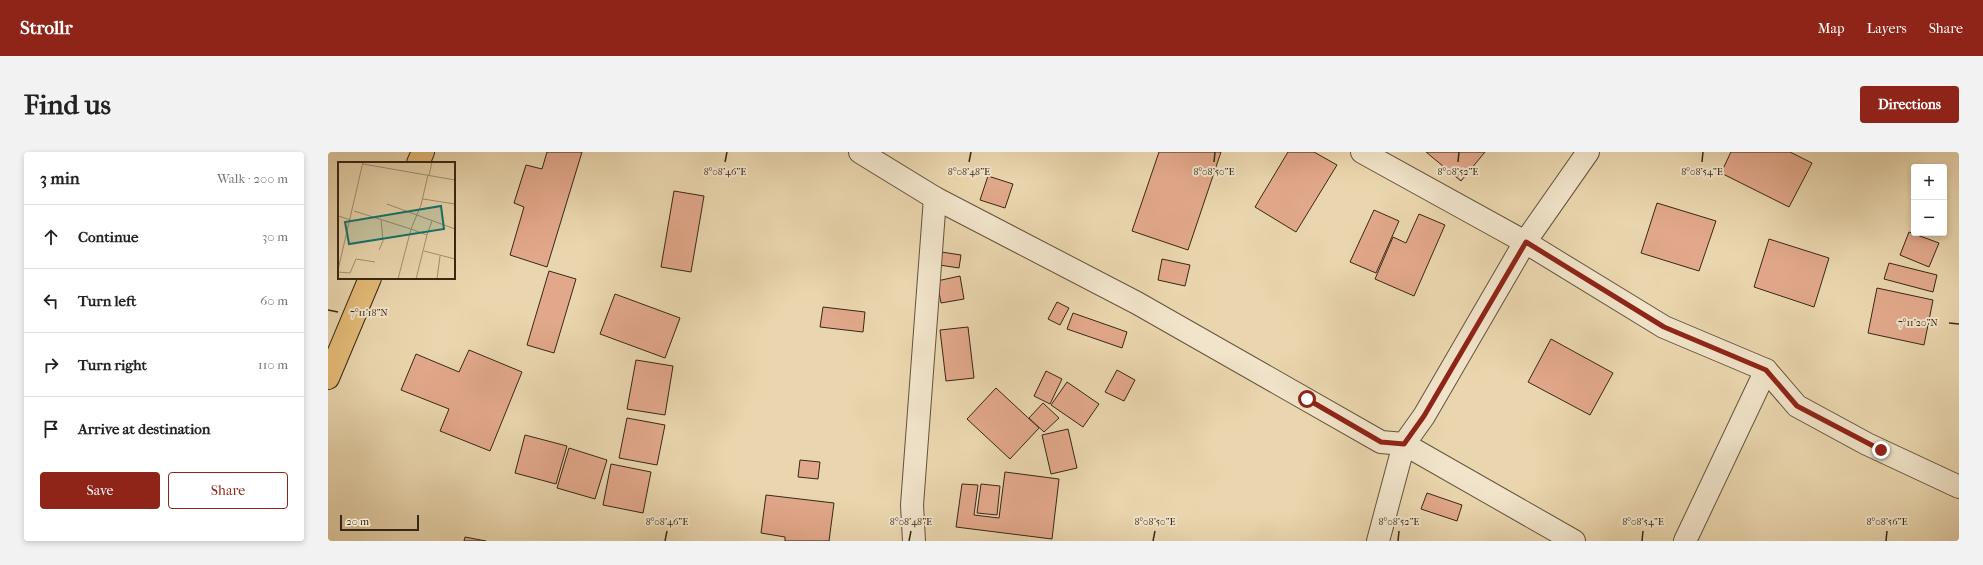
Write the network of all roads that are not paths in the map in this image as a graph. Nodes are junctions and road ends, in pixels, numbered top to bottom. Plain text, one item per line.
1 (423, 152) edge
2 (860, 152) edge
3 (1362, 152) edge
4 (1588, 152) edge
5 (418, 162) edge
6 (935, 198) junction
7 (1526, 242) junction
8 (370, 279) edge
9 (1766, 370) junction
10 (328, 378) edge
11 (1404, 444) junction
12 (1959, 487) edge
13 (914, 541) edge
14 (1378, 541) edge
15 (1574, 541) edge
16 (1685, 541) edge

1 - 5 main road
2 - 6 street
3 - 7 street
4 - 7 street
6 - 11 street
6 - 13 street
7 - 9 street
7 - 11 street
8 - 10 main road
9 - 12 street
9 - 16 street
11 - 14 street
11 - 15 street

